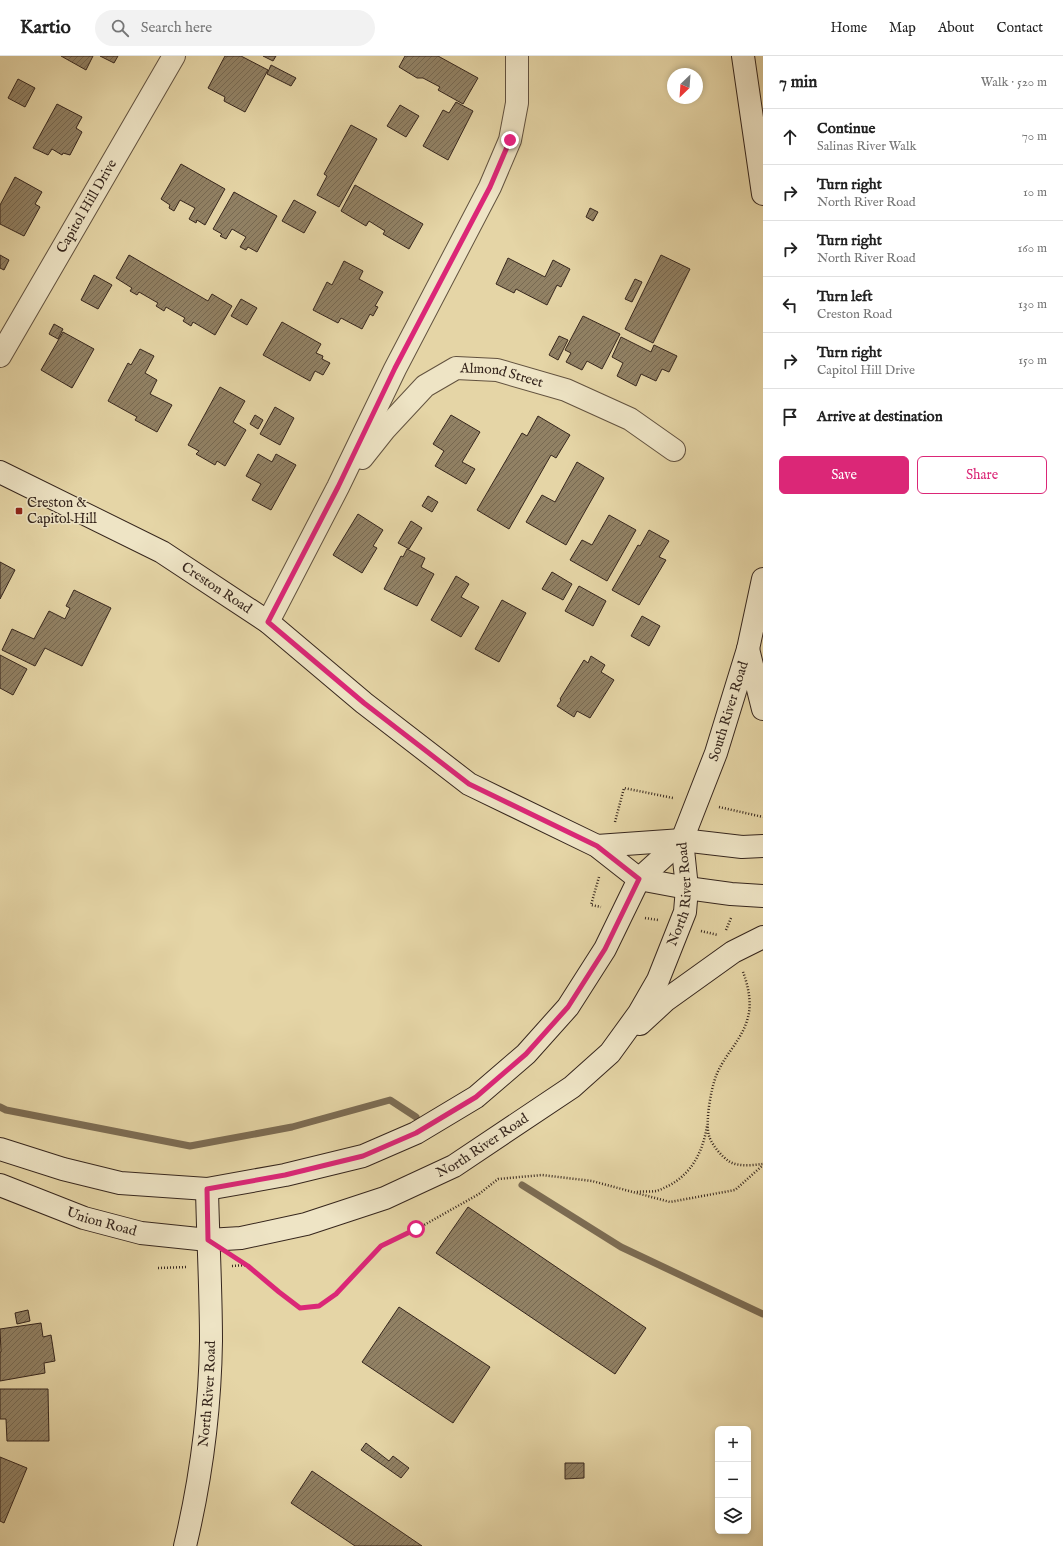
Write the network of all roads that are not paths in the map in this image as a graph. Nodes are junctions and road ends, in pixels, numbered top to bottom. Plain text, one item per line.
1 (174, 56) edge
2 (517, 56) edge
3 (743, 56) edge
4 (763, 194) edge
5 (0, 356) edge
6 (674, 450) dead end
7 (0, 472) edge
8 (338, 487) junction
9 (763, 579) edge
10 (268, 622) junction
11 (748, 649) junction
12 (763, 709) edge
13 (682, 840) junction
14 (597, 846) junction
15 (763, 846) edge
16 (639, 879) junction
17 (687, 888) junction
18 (763, 896) edge
19 (763, 937) edge
20 (610, 1053) junction
21 (0, 1148) edge
22 (0, 1185) edge
23 (207, 1189) junction
24 (208, 1240) junction
25 (185, 1546) edge

1 - 5 main road, Capitol Hill Drive
2 - 8 main road
3 - 4 main road
6 - 8 main road, Almond Street
7 - 10 main road, Creston Road
8 - 10 main road
9 - 11 main road, South River Road
10 - 14 main road, Creston Road
11 - 12 main road
11 - 13 main road, South River Road
13 - 14 main road, Creston Road
13 - 15 main road, Creston Road
13 - 16 main road, North River Road
13 - 17 main road, North River Road
14 - 16 main road, Creston Road
16 - 17 main road, Creston Road
16 - 23 main road, North River Road
17 - 18 main road, Creston Road
17 - 20 main road, North River Road
19 - 20 main road
20 - 24 main road, North River Road
21 - 23 main road
22 - 24 main road, Union Road
23 - 24 main road, North River Road
24 - 25 main road, North River Road

